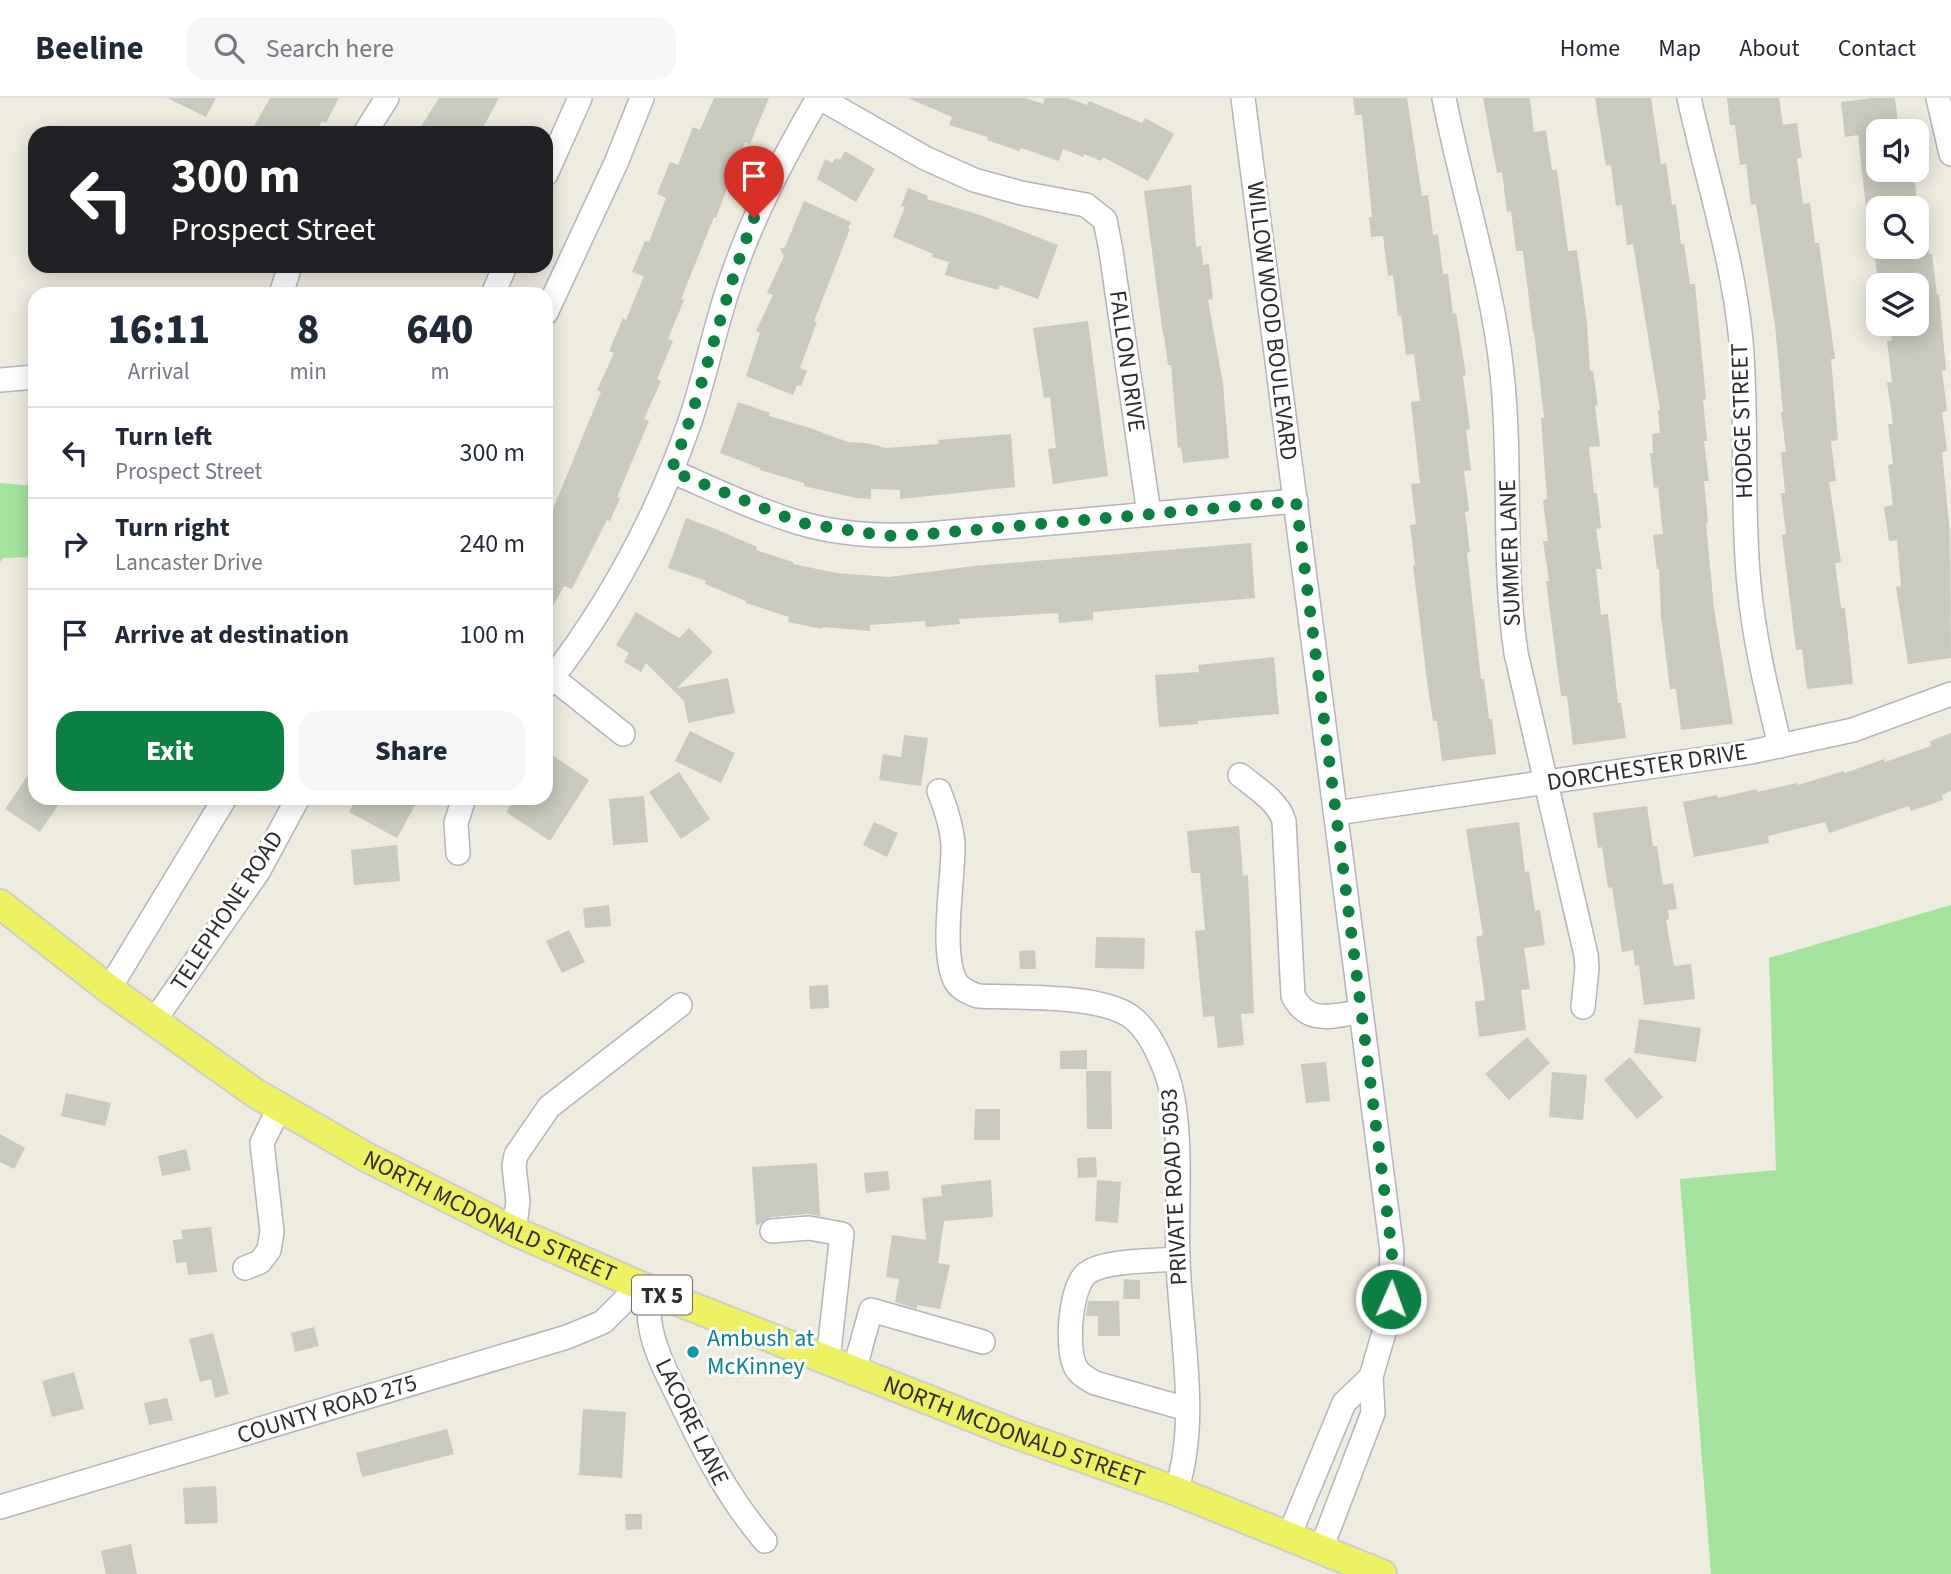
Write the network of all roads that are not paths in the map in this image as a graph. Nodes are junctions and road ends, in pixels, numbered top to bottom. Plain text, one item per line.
1 (387, 98) edge
2 (580, 98) edge
3 (642, 98) edge
4 (819, 98) edge
5 (1243, 98) edge
6 (1444, 98) edge
7 (1689, 98) edge
8 (1938, 98) edge
9 (369, 126) edge
10 (1951, 154) edge
11 (553, 158) edge
12 (553, 298) edge
13 (28, 378) edge
14 (0, 380) edge
15 (671, 471) junction
16 (1296, 501) junction
17 (1149, 514) junction
18 (553, 676) edge
19 (553, 685) edge
20 (1951, 694) edge
21 (623, 734) dead end
22 (1780, 746) junction
23 (1240, 775) dead end
24 (1546, 783) junction
25 (939, 791) dead end
26 (221, 805) edge
27 (294, 805) edge
28 (462, 805) edge
29 (1336, 813) junction
30 (458, 853) dead end
31 (0, 904) edge
32 (109, 989) junction
33 (680, 1005) dead end
34 (1583, 1007) dead end
35 (1361, 1012) junction
36 (154, 1021) junction
37 (279, 1108) junction
38 (514, 1231) junction
39 (772, 1231) dead end
40 (1178, 1259) junction
41 (245, 1268) dead end
42 (646, 1288) junction
43 (983, 1342) dead end
44 (828, 1360) junction
45 (854, 1371) junction
46 (1371, 1377) junction
47 (1187, 1409) junction
48 (1176, 1491) junction
49 (0, 1507) edge
50 (1289, 1536) junction
51 (765, 1541) dead end
52 (1321, 1549) junction
53 (1382, 1574) edge

1 - 9 street
2 - 11 street
3 - 12 street
4 - 15 street
4 - 17 street, FALLON DRIVE
5 - 16 street, WILLOW WOOD BOULEVARD
6 - 24 street, SUMMER LANE
7 - 22 street, HODGE STREET
8 - 10 street
13 - 14 street
15 - 17 street
15 - 18 street
16 - 17 street
16 - 29 street, WILLOW WOOD BOULEVARD
19 - 21 street
20 - 22 street, DORCHESTER DRIVE
22 - 24 street, DORCHESTER DRIVE
23 - 35 street
24 - 29 street, DORCHESTER DRIVE
24 - 34 street, SUMMER LANE
25 - 40 street, PRIVATE ROAD 5053
26 - 32 street
27 - 36 street, TELEPHONE ROAD
28 - 30 street
29 - 35 street, WILLOW WOOD BOULEVARD
31 - 32 main road, NORTH MCDONALD STREET / TX 5
32 - 36 main road, NORTH MCDONALD STREET / TX 5
33 - 38 street
35 - 46 street, WILLOW WOOD BOULEVARD
36 - 37 main road, NORTH MCDONALD STREET / TX 5
37 - 38 main road, NORTH MCDONALD STREET / TX 5
37 - 41 street
38 - 42 main road, NORTH MCDONALD STREET / TX 5
39 - 44 street
40 - 47 street, PRIVATE ROAD 5053
40 - 47 street
42 - 44 main road, NORTH MCDONALD STREET / TX 5
42 - 49 street, COUNTY ROAD 275
42 - 51 street, LACORE LANE
43 - 45 street
44 - 45 main road, NORTH MCDONALD STREET / TX 5
45 - 48 main road, NORTH MCDONALD STREET / TX 5
46 - 50 street, WILLOW WOOD BOULEVARD
46 - 52 street, WILLOW WOOD BOULEVARD
47 - 48 street, PRIVATE ROAD 5053
48 - 50 main road, NORTH MCDONALD STREET / TX 5
50 - 52 main road, NORTH MCDONALD STREET / TX 5
52 - 53 main road, NORTH MCDONALD STREET / TX 5

